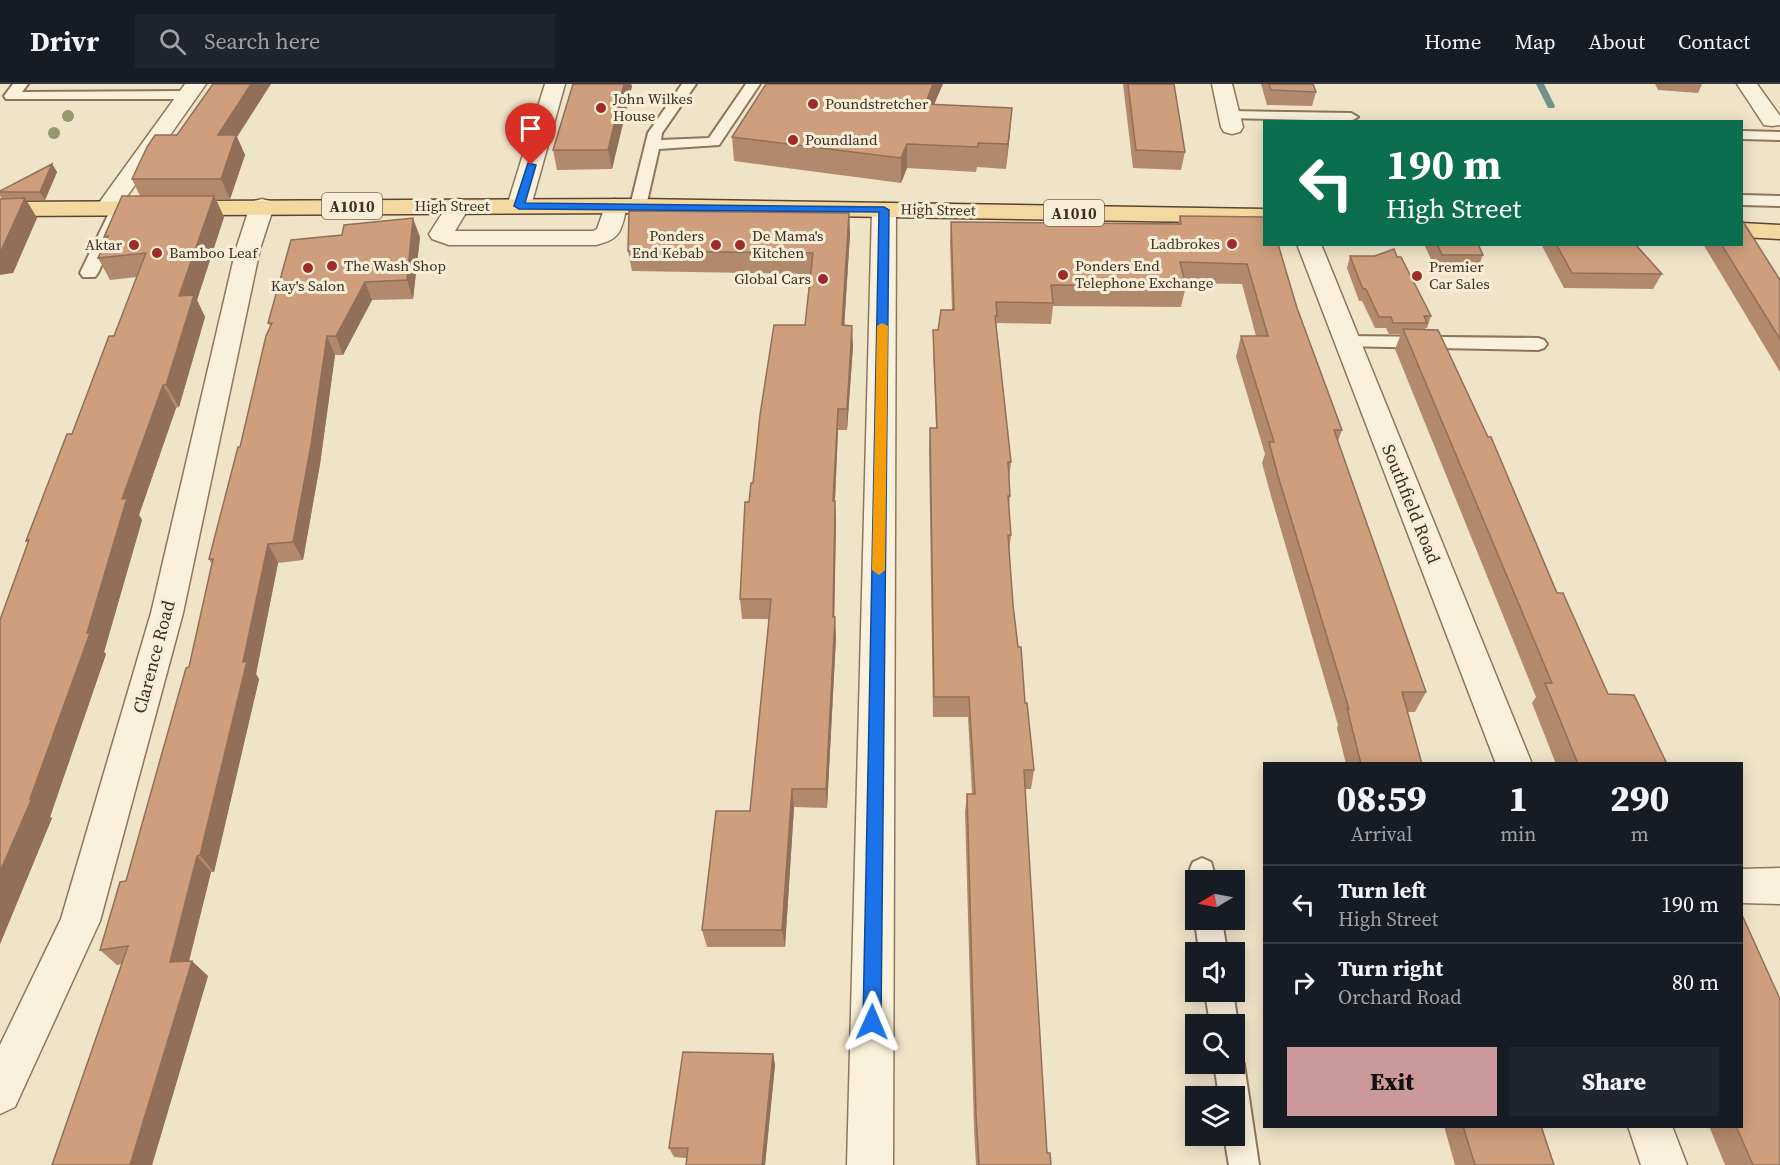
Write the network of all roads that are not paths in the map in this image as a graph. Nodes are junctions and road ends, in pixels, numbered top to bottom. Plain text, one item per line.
1 (21, 84) edge
2 (555, 84) edge
3 (689, 84) edge
4 (753, 84) edge
5 (1222, 84) edge
6 (1747, 84) edge
7 (192, 89) edge
8 (1351, 117) dead end
9 (1231, 121) joint
10 (1776, 128) edge
11 (1743, 135) edge
12 (652, 145) junction
13 (1743, 200) edge
14 (1780, 201) edge
15 (262, 206) junction
16 (458, 206) junction
17 (519, 206) junction
18 (627, 206) junction
19 (114, 207) junction
20 (0, 209) edge
21 (884, 210) junction
22 (1263, 216) edge
23 (1743, 230) edge
24 (1780, 232) edge
25 (1310, 246) edge
26 (89, 273) dead end
27 (1346, 342) junction
28 (1538, 344) dead end
29 (1513, 762) edge
30 (1743, 886) edge
31 (1780, 886) edge
32 (0, 1092) edge
33 (1651, 1128) edge
34 (1241, 1146) edge
35 (870, 1165) edge
36 (1244, 1165) edge
37 (1664, 1165) edge

1 - 7 lane
2 - 17 street
3 - 12 lane
4 - 12 lane
5 - 9 street
6 - 10 street
7 - 19 street
8 - 9 lane
10 - 11 lane
12 - 18 lane
13 - 14 lane
15 - 16 main road, High Street / A1010
15 - 19 main road, High Street / A1010
15 - 32 street, Clarence Road
16 - 17 main road, High Street / A1010
16 - 18 street
17 - 18 main road, High Street / A1010
18 - 21 main road, High Street / A1010
19 - 20 main road, High Street / A1010
19 - 26 lane
21 - 22 main road, High Street / A1010
21 - 35 street
23 - 24 main road
25 - 27 street, Southfield Road
27 - 28 lane
27 - 29 street, Southfield Road
30 - 31 street
33 - 37 street
34 - 36 lane

